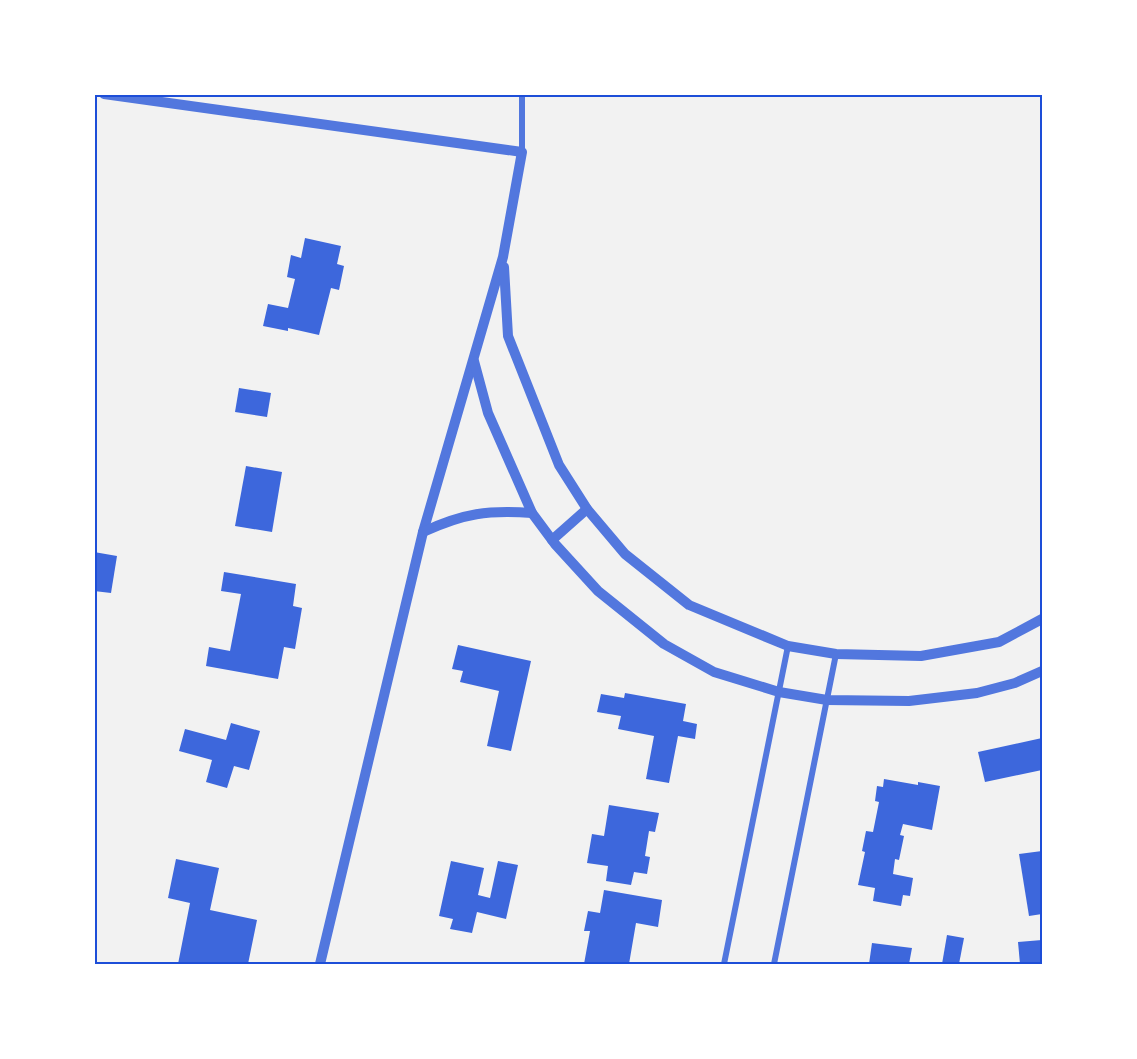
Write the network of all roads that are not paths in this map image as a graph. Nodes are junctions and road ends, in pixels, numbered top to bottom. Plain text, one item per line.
1 (104, 94) edge
2 (522, 94) edge
3 (522, 152) junction
4 (503, 258) junction
5 (474, 360) junction
6 (587, 509) junction
7 (532, 513) junction
8 (423, 532) junction
9 (552, 540) junction
10 (1042, 619) edge
11 (788, 645) junction
12 (836, 654) junction
13 (1042, 671) edge
14 (779, 692) junction
15 (827, 700) junction
16 (320, 964) edge
17 (724, 964) edge
18 (774, 964) edge

1 - 3 street
2 - 3 street
3 - 4 street
4 - 5 street
4 - 6 street
5 - 7 street
5 - 8 street
6 - 9 street
6 - 11 street
7 - 8 street
7 - 9 street
8 - 16 street
9 - 14 street
10 - 12 street
11 - 12 street
11 - 14 street
12 - 15 street
13 - 15 street
14 - 15 street
14 - 17 street
15 - 18 street

